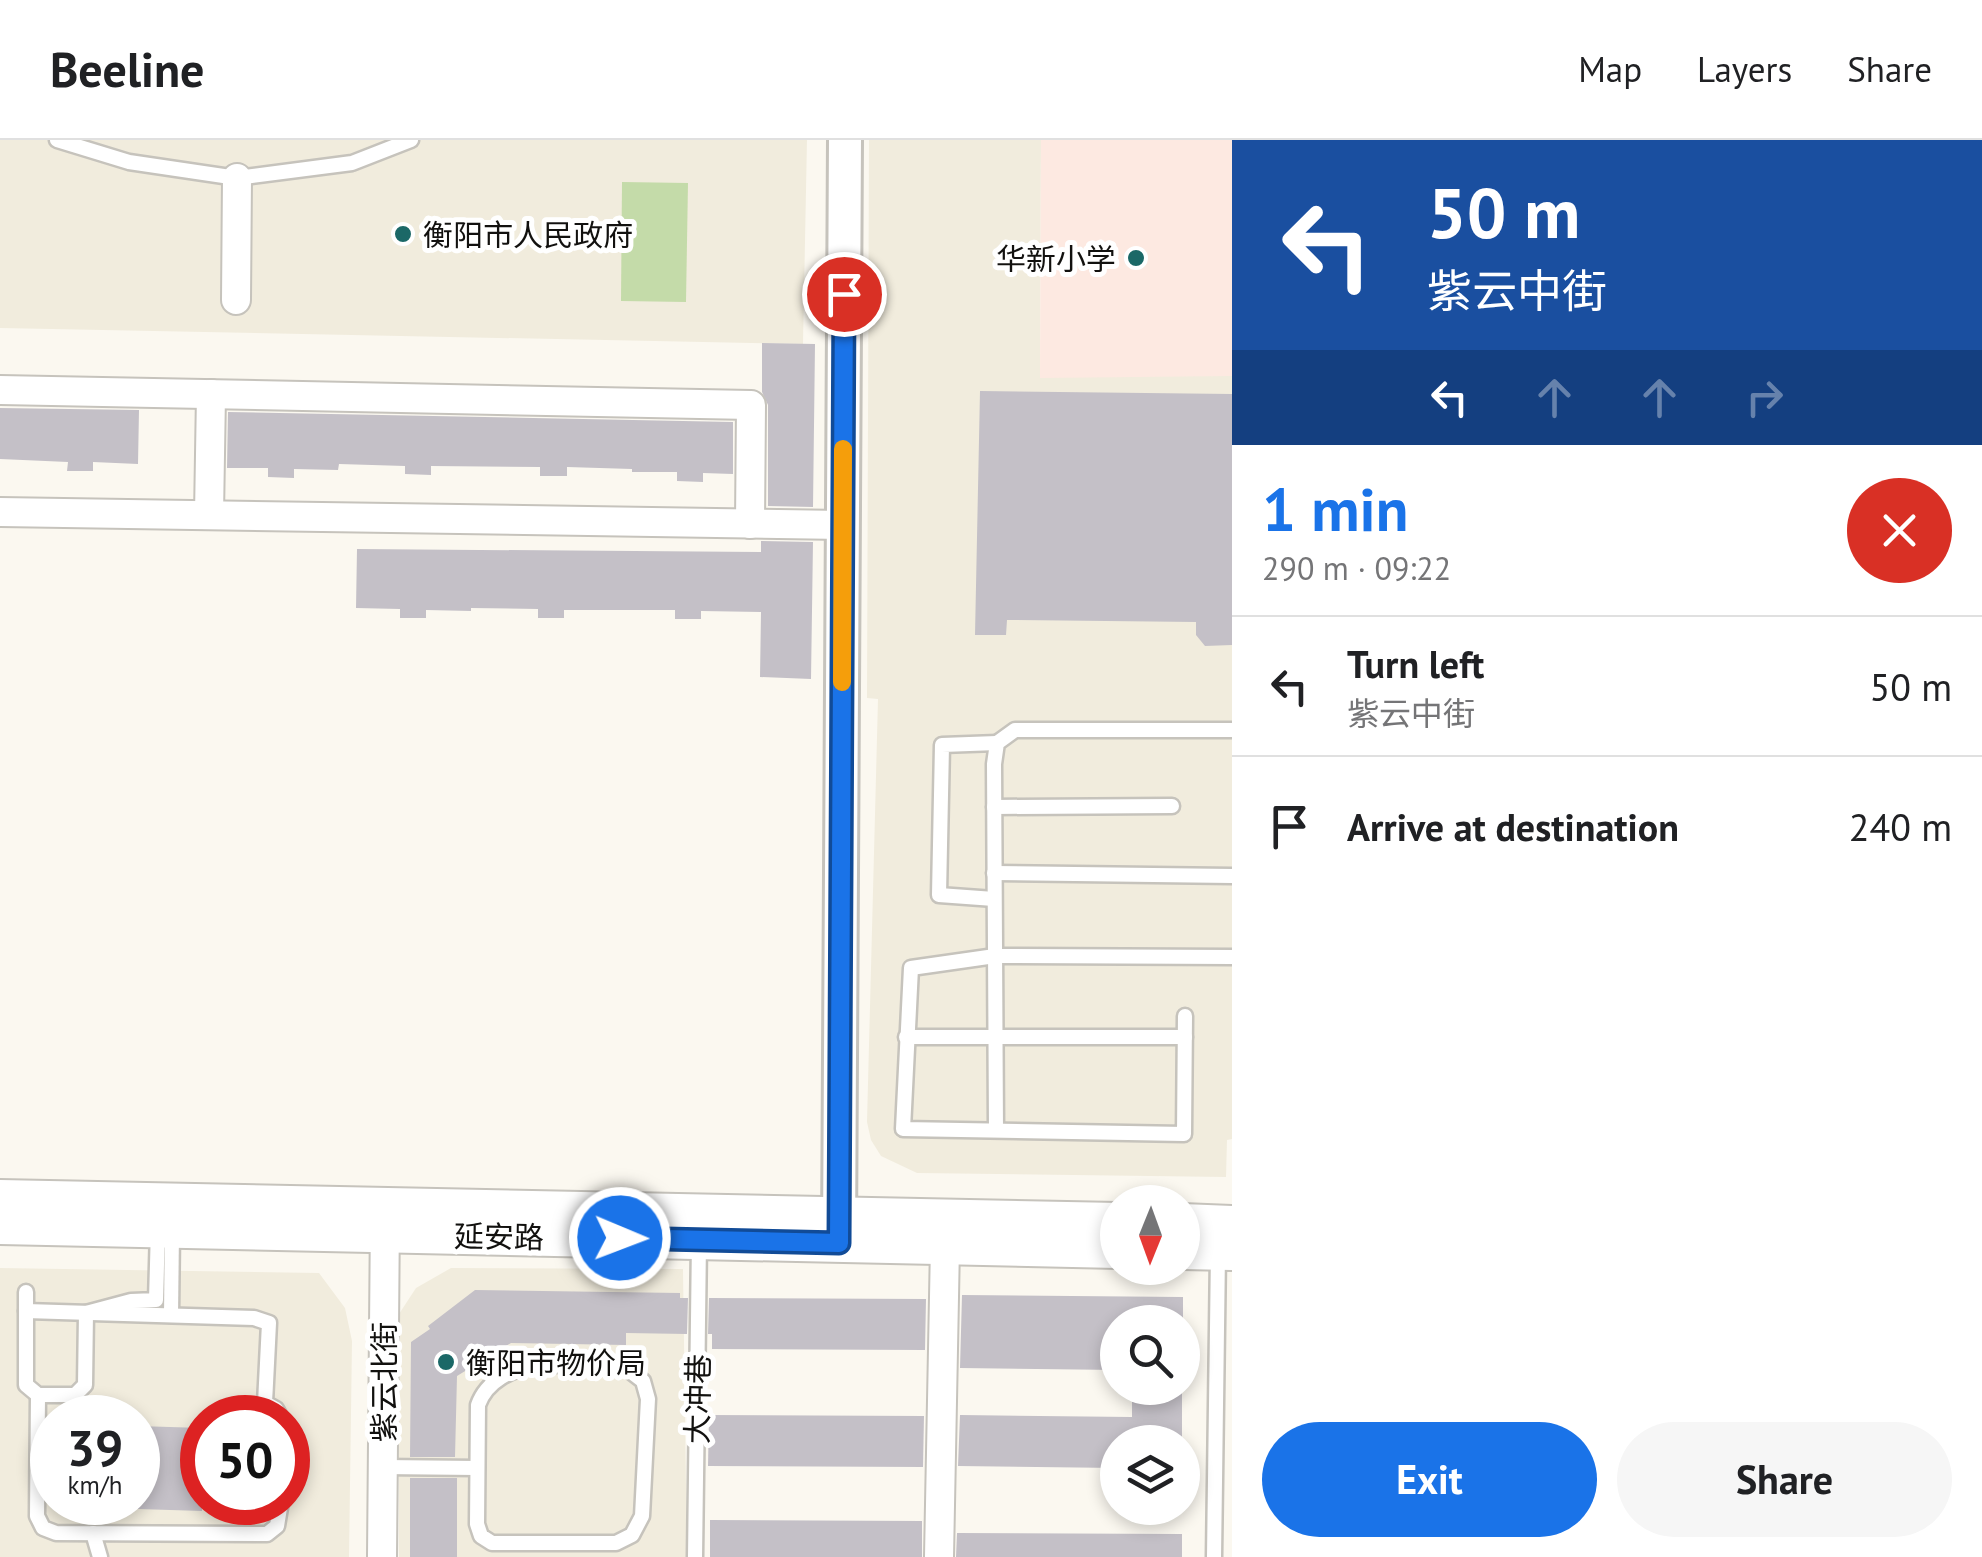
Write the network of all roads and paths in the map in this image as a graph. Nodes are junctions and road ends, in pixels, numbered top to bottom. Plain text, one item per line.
1 (57, 140) edge
2 (411, 140) edge
3 (845, 140) edge
4 (237, 178) junction
5 (236, 300) dead end
6 (0, 390) edge
7 (211, 394) junction
8 (0, 512) edge
9 (209, 516) junction
10 (750, 524) junction
11 (843, 525) junction
12 (1232, 730) edge
13 (998, 743) junction
14 (1172, 806) dead end
15 (994, 807) junction
16 (994, 873) junction
17 (1232, 876) edge
18 (994, 898) junction
19 (994, 956) junction
20 (1232, 957) edge
21 (1184, 1016) dead end
22 (995, 1037) junction
23 (1185, 1037) junction
24 (906, 1038) junction
25 (996, 1130) junction
26 (0, 1198) edge
27 (384, 1220) junction
28 (1100, 1223) edge
29 (0, 1225) edge
30 (165, 1229) junction
31 (839, 1230) junction
32 (698, 1240) junction
33 (1216, 1244) edge
34 (945, 1246) junction
35 (1100, 1249) edge
36 (26, 1292) dead end
37 (26, 1311) junction
38 (86, 1312) junction
39 (171, 1316) junction
40 (38, 1395) edge
41 (75, 1395) edge
42 (265, 1395) edge
43 (383, 1466) junction
44 (477, 1468) junction
45 (42, 1525) edge
46 (277, 1525) edge
47 (94, 1533) junction
48 (100, 1557) edge
49 (382, 1557) edge
50 (695, 1557) edge
51 (940, 1557) edge
52 (1214, 1557) edge

1 - 4 lane
2 - 4 lane
3 - 11 street
4 - 5 street
6 - 7 street
7 - 9 street
7 - 10 street
8 - 9 street
9 - 10 street
10 - 11 street
11 - 31 street
12 - 13 lane
13 - 15 lane
13 - 18 lane
14 - 15 lane
15 - 16 lane
16 - 17 lane
16 - 18 lane
18 - 19 lane
19 - 20 lane
19 - 22 lane
19 - 24 lane
21 - 23 lane
22 - 23 lane
22 - 24 lane
22 - 25 lane
23 - 25 lane
24 - 25 lane
26 - 27 main road, 延安路
27 - 30 main road, 延安路
27 - 31 main road, 延安路
27 - 32 main road, 延安路
27 - 43 street, 紫云北街
28 - 31 main road, 延安路
29 - 30 main road, 延安路
30 - 38 lane
30 - 39 lane
31 - 32 main road, 延安路
31 - 34 main road, 延安路
32 - 50 lane, 大冲巷
33 - 52 lane
34 - 35 main road, 延安路
34 - 51 street
36 - 37 lane
37 - 38 lane
37 - 40 lane
38 - 39 lane
38 - 41 lane
39 - 42 lane
43 - 44 lane
43 - 49 street, 紫云北街
44 - 44 lane
45 - 47 lane
46 - 47 lane
47 - 48 lane

